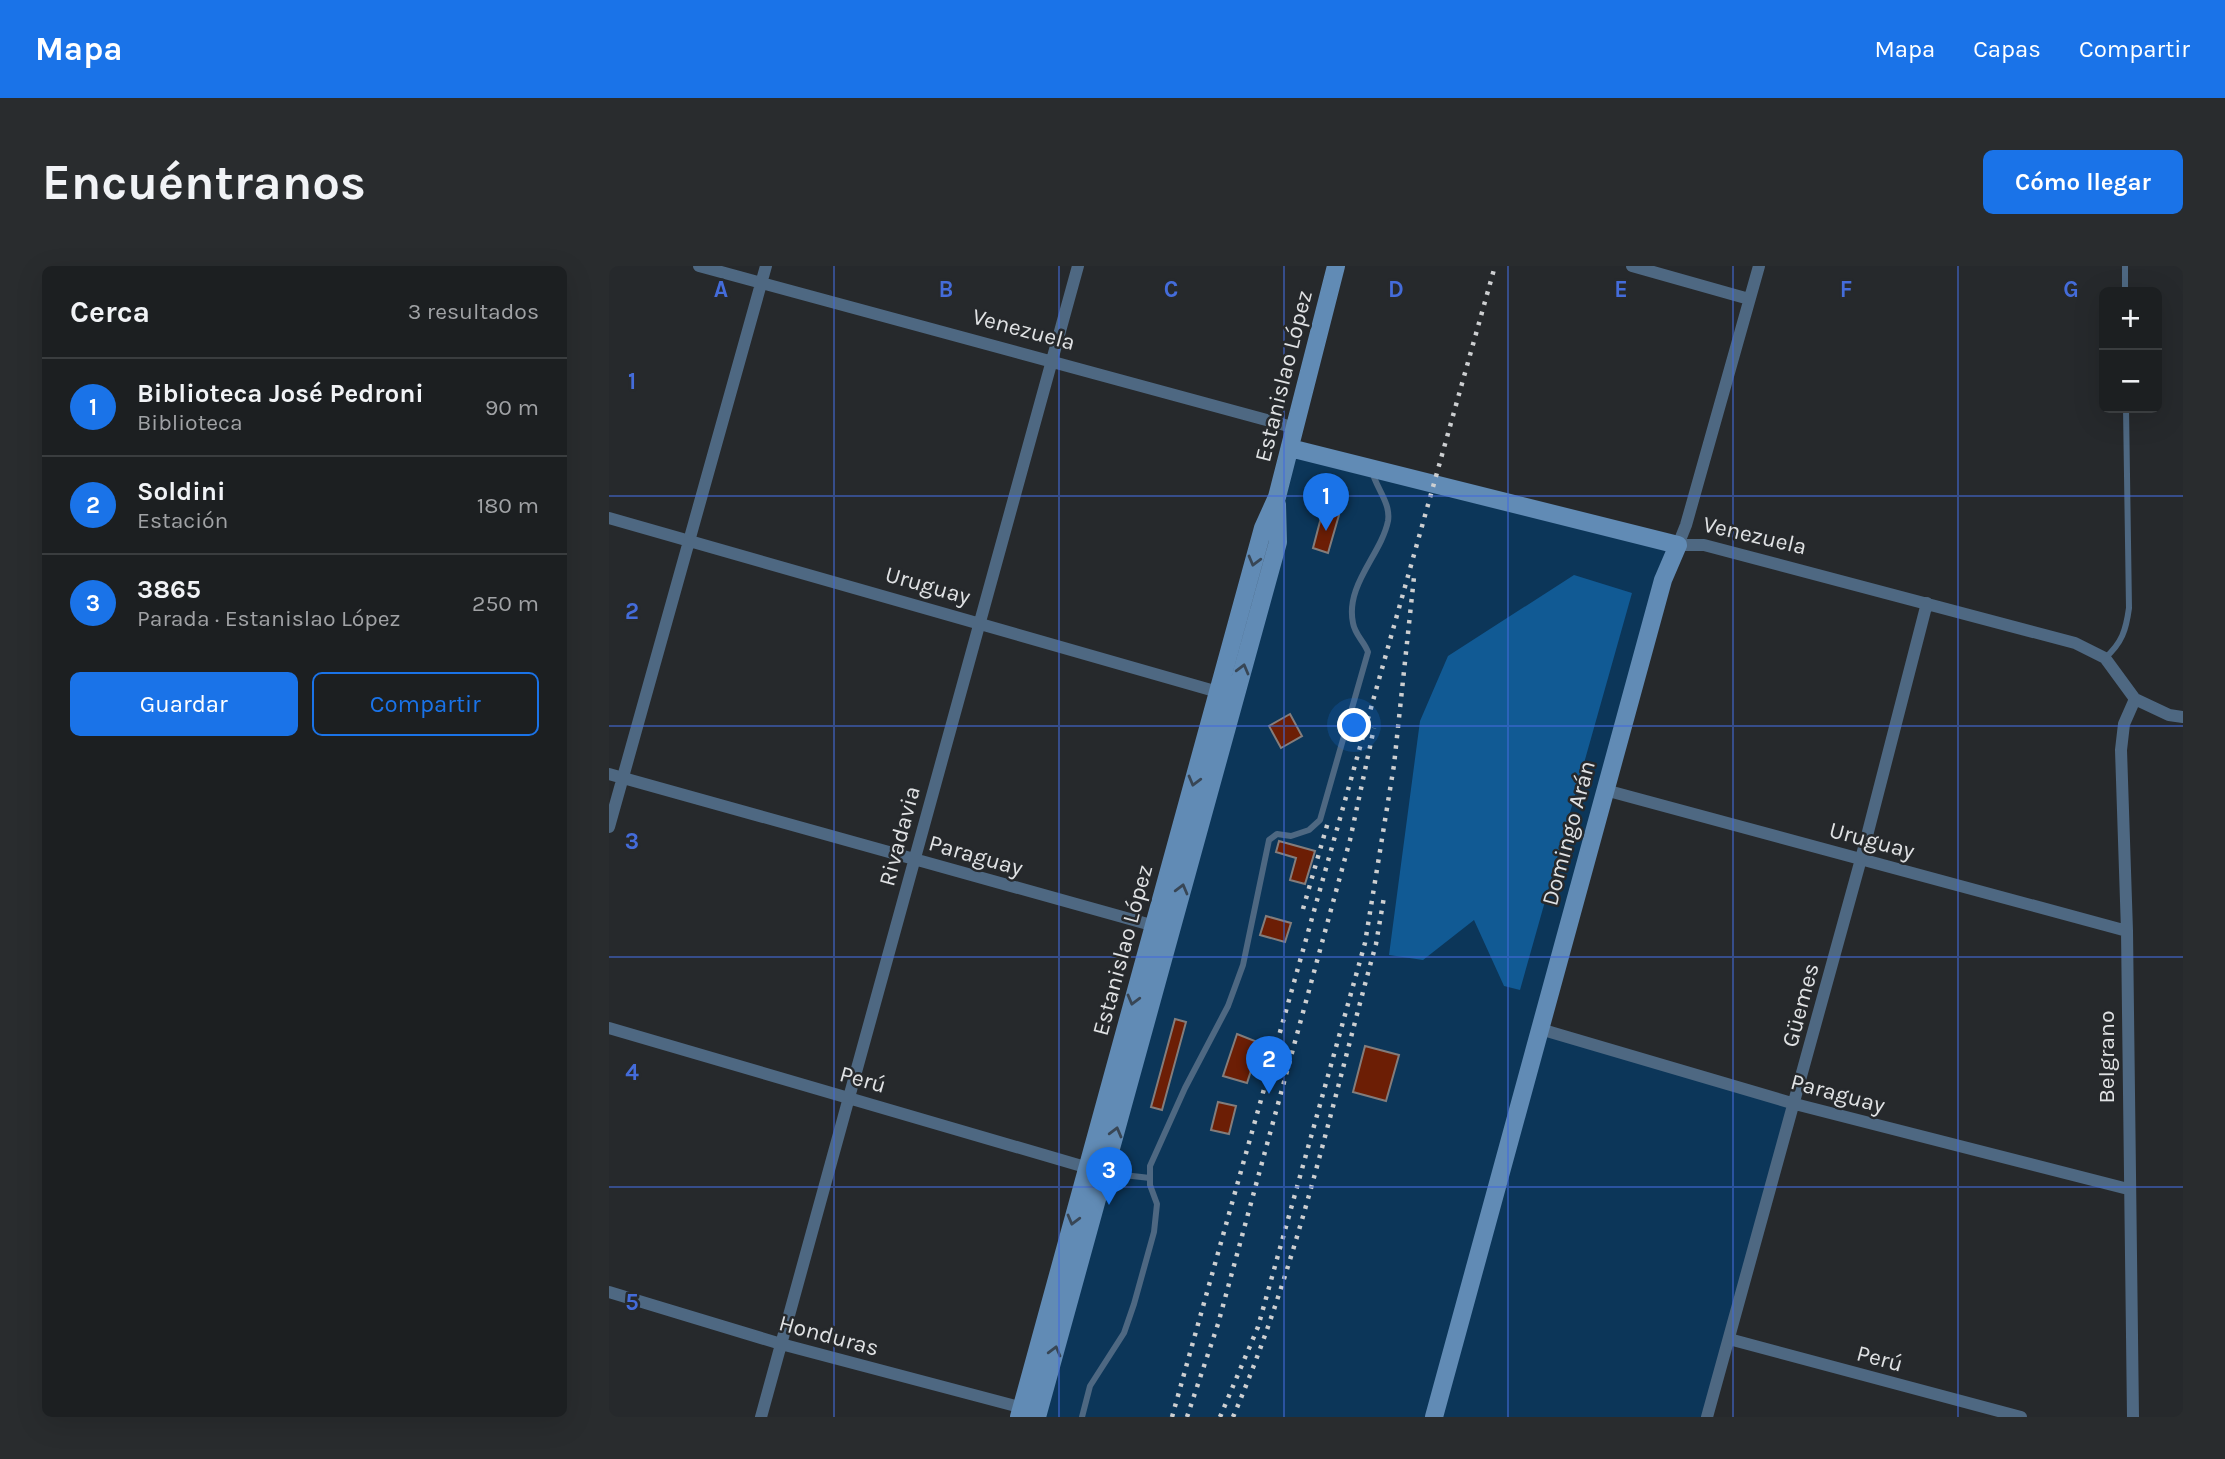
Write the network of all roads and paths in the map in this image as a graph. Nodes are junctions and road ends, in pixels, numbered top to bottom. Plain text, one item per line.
1 (699, 266) edge
2 (767, 266) edge
3 (1078, 266) edge
4 (1336, 266) edge
5 (1632, 266) edge
6 (1759, 266) edge
7 (2125, 266) edge
8 (761, 284) junction
9 (2125, 287) edge
10 (1749, 299) junction
11 (1051, 361) junction
12 (2126, 413) edge
13 (1296, 428) junction
14 (1290, 448) junction
15 (1371, 468) junction
16 (609, 518) edge
17 (690, 539) junction
18 (1678, 545) junction
19 (1927, 603) junction
20 (979, 622) junction
21 (2105, 658) junction
22 (1226, 695) junction
23 (2135, 699) junction
24 (2183, 717) edge
25 (609, 774) edge
26 (623, 778) junction
27 (1605, 790) junction
28 (609, 827) edge
29 (914, 859) junction
30 (1861, 859) junction
31 (1162, 928) junction
32 (2127, 931) junction
33 (609, 1027) edge
34 (1540, 1029) junction
35 (849, 1097) junction
36 (1795, 1104) junction
37 (1096, 1170) junction
38 (1150, 1178) junction
39 (2128, 1189) junction
40 (609, 1293) edge
41 (1729, 1339) junction
42 (781, 1344) junction
43 (1029, 1414) edge
44 (761, 1417) edge
45 (1082, 1417) edge
46 (1434, 1417) edge
47 (1707, 1417) edge
48 (2021, 1417) edge
49 (2133, 1417) edge

1 - 8 street, Venezuela
2 - 8 street
3 - 11 street, Rivadavia
4 - 13 street, Estanislao López
5 - 10 street
6 - 10 street, Domingo Arán
7 - 9 lane
8 - 11 street, Venezuela
8 - 17 street
10 - 18 street, Domingo Arán
11 - 13 street, Venezuela
11 - 20 street, Rivadavia
12 - 21 lane
13 - 14 street, Estanislao López
14 - 15 street, Venezuela
14 - 22 street, Estanislao López
15 - 18 street, Venezuela
15 - 38 lane
16 - 17 street, Uruguay
17 - 20 street, Uruguay
17 - 26 street
18 - 19 street, Venezuela
18 - 27 street, Domingo Arán
19 - 21 street, Venezuela
19 - 30 street, Güemes
20 - 22 street, Uruguay
20 - 29 street, Rivadavia
21 - 23 street, Venezuela
22 - 31 street, Estanislao López
23 - 24 street, Venezuela
23 - 32 street, Belgrano
25 - 26 street, Paraguay
26 - 28 street
26 - 29 street, Paraguay
27 - 30 street, Uruguay
27 - 34 street, Domingo Arán
29 - 31 street, Paraguay
29 - 35 street, Rivadavia
30 - 32 street, Uruguay
30 - 36 street, Güemes
31 - 37 street, Estanislao López
32 - 39 street, Belgrano
33 - 35 street, Perú
34 - 36 street, Paraguay
34 - 46 street, Domingo Arán
35 - 37 street, Perú
35 - 42 street, Rivadavia
36 - 39 street, Paraguay
36 - 41 street, Güemes
37 - 38 lane
37 - 43 street, Estanislao López
38 - 45 lane
39 - 49 street, Belgrano
40 - 42 street, Honduras
41 - 47 street, Güemes
41 - 48 street, Perú
42 - 43 street, Honduras
42 - 44 street, Rivadavia

